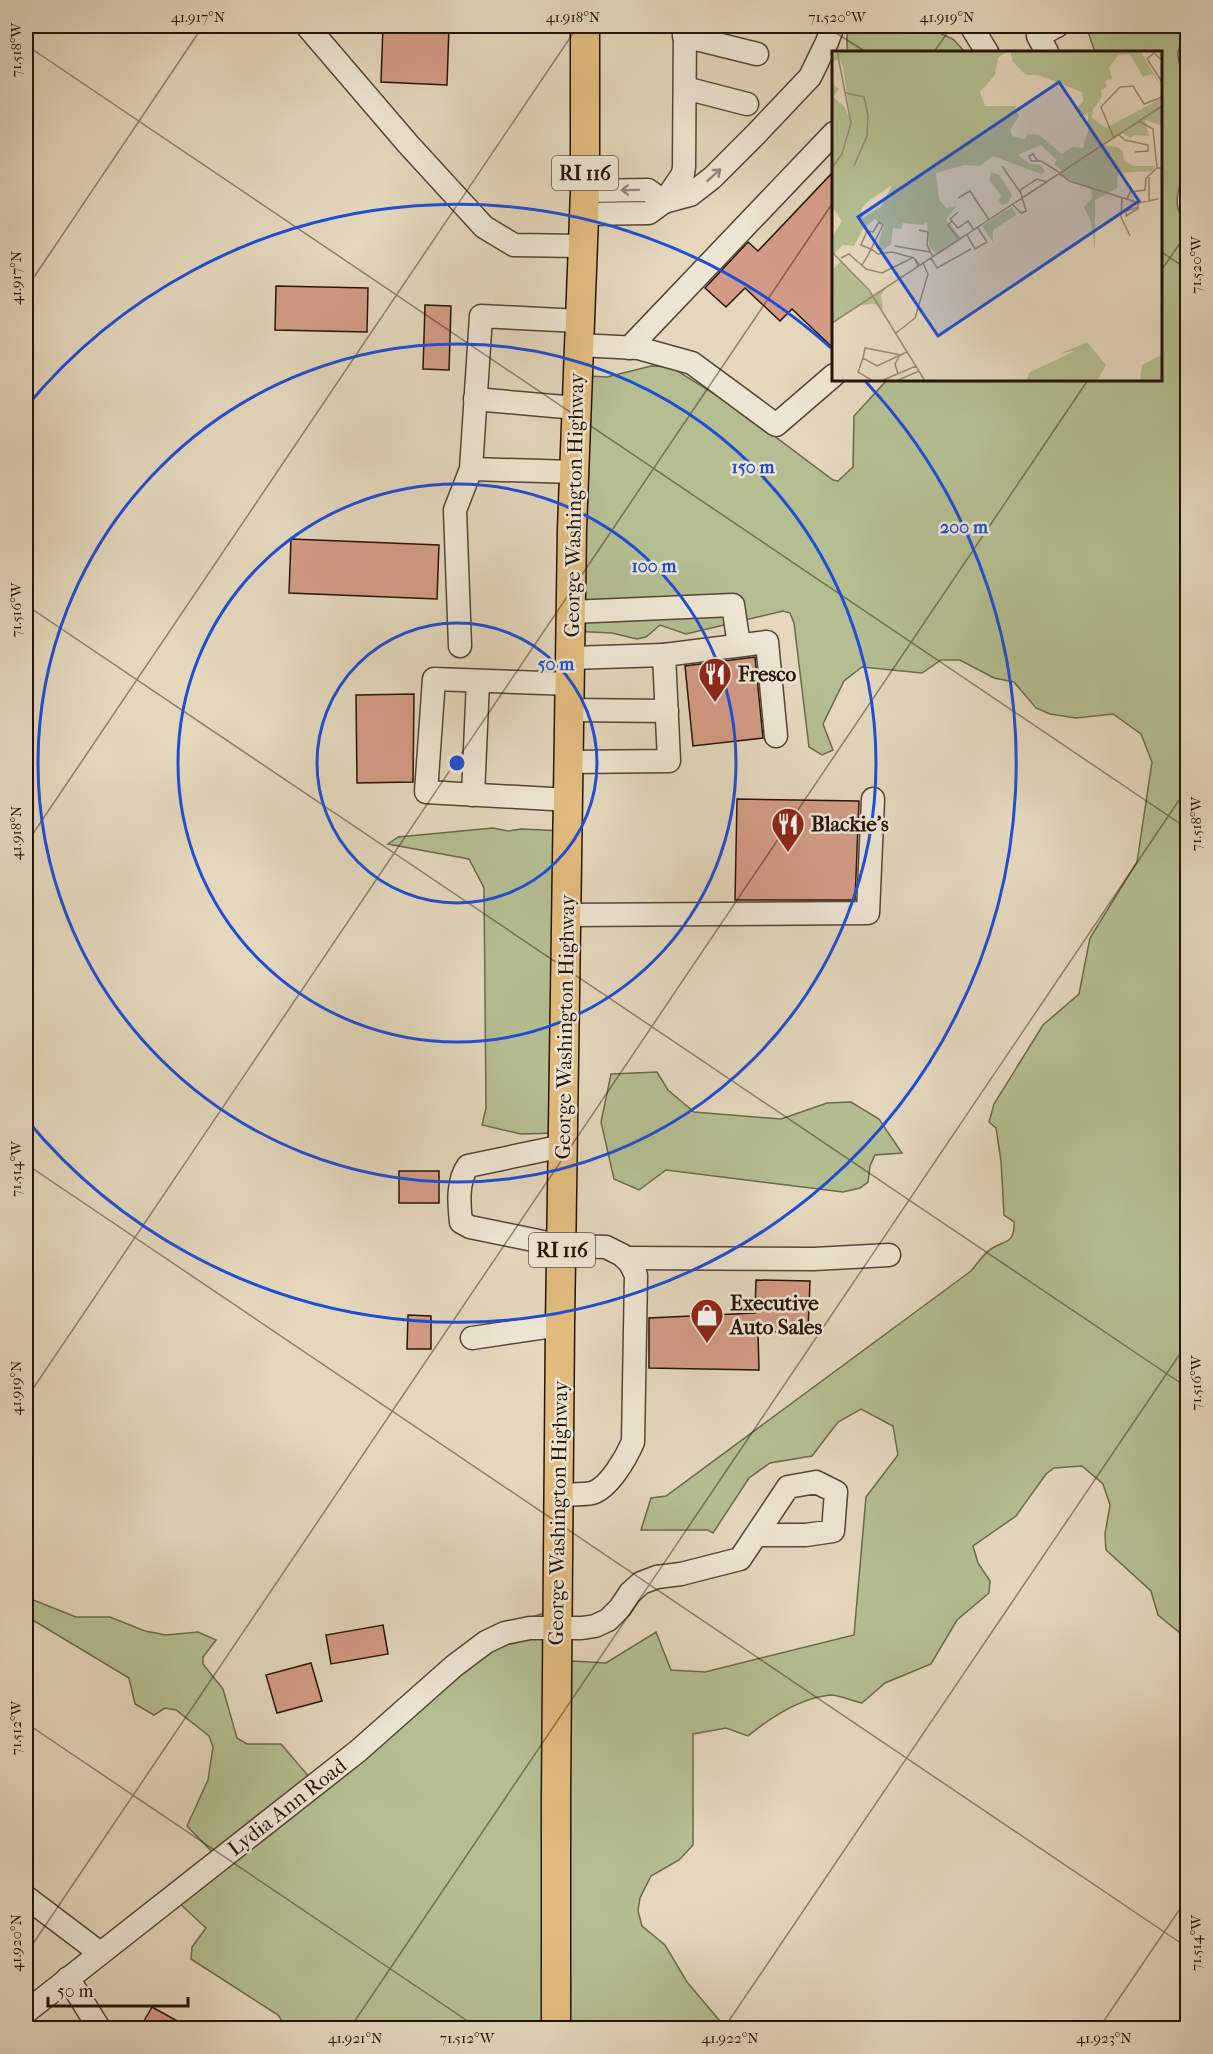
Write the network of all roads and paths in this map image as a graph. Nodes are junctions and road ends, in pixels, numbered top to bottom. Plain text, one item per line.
1 (307, 26) edge
2 (585, 26) edge
3 (833, 26) edge
4 (971, 26) edge
5 (1057, 26) edge
6 (685, 31) edge
7 (986, 51) edge
8 (1046, 51) edge
9 (757, 54) dead end
10 (685, 88) junction
11 (747, 104) dead end
12 (832, 135) edge
13 (584, 202) junction
14 (664, 202) junction
15 (582, 246) junction
16 (579, 333) junction
17 (629, 348) junction
18 (832, 377) edge
19 (475, 399) junction
20 (576, 408) junction
21 (471, 469) junction
22 (574, 472) junction
23 (571, 612) junction
24 (739, 645) junction
25 (460, 646) dead end
26 (664, 655) junction
27 (478, 681) junction
28 (570, 684) junction
29 (667, 711) junction
30 (776, 736) dead end
31 (569, 762) junction
32 (473, 795) junction
33 (873, 799) dead end
34 (569, 800) junction
35 (567, 915) junction
36 (563, 1146) junction
37 (562, 1246) junction
38 (889, 1255) dead end
39 (625, 1258) junction
40 (560, 1325) junction
41 (472, 1338) dead end
42 (558, 1495) junction
43 (757, 1535) dead end
44 (557, 1628) junction
45 (26, 1897) edge
46 (100, 1953) junction
47 (68, 1978) junction
48 (26, 2012) edge
49 (99, 2028) edge
50 (556, 2028) edge

1 - 15 street
2 - 13 main road, George Washington Highway / RI 116
14 -> 3 street
4 - 7 street
5 - 8 street
6 - 9 street
6 - 10 street
10 - 11 street
10 - 14 street
12 - 17 street
13 - 14 street
13 - 15 main road, George Washington Highway / RI 116
15 - 16 main road, George Washington Highway / RI 116
16 - 17 street
16 - 19 street
16 - 20 main road, George Washington Highway / RI 116
17 - 18 street
19 - 20 street
19 - 21 street
20 - 22 main road, George Washington Highway / RI 116
21 - 22 street
21 - 25 street
22 - 23 main road, George Washington Highway / RI 116
23 - 24 street
23 - 28 main road, George Washington Highway / RI 116
24 - 26 street
24 - 30 street
26 - 28 street
26 - 29 street
27 - 28 street
27 - 32 street
27 - 32 street
28 - 29 street
28 - 31 main road, George Washington Highway / RI 116
29 - 31 street
31 - 34 main road, George Washington Highway / RI 116
32 - 34 street
33 - 35 street
34 - 35 main road, George Washington Highway / RI 116
35 - 36 main road, George Washington Highway / RI 116
36 - 37 main road, George Washington Highway / RI 116
36 - 37 street
37 - 39 street
37 - 40 main road, George Washington Highway / RI 116
38 - 39 street
39 - 42 street
40 - 41 street
40 - 42 main road, George Washington Highway / RI 116
42 - 44 main road, George Washington Highway / RI 116
43 - 44 street, Lydia Ann Road
44 - 46 street, Lydia Ann Road
44 - 50 main road, George Washington Highway / RI 116
45 - 46 street
46 - 47 street, Lydia Ann Road
47 - 48 street, Lydia Ann Road
47 - 49 street

